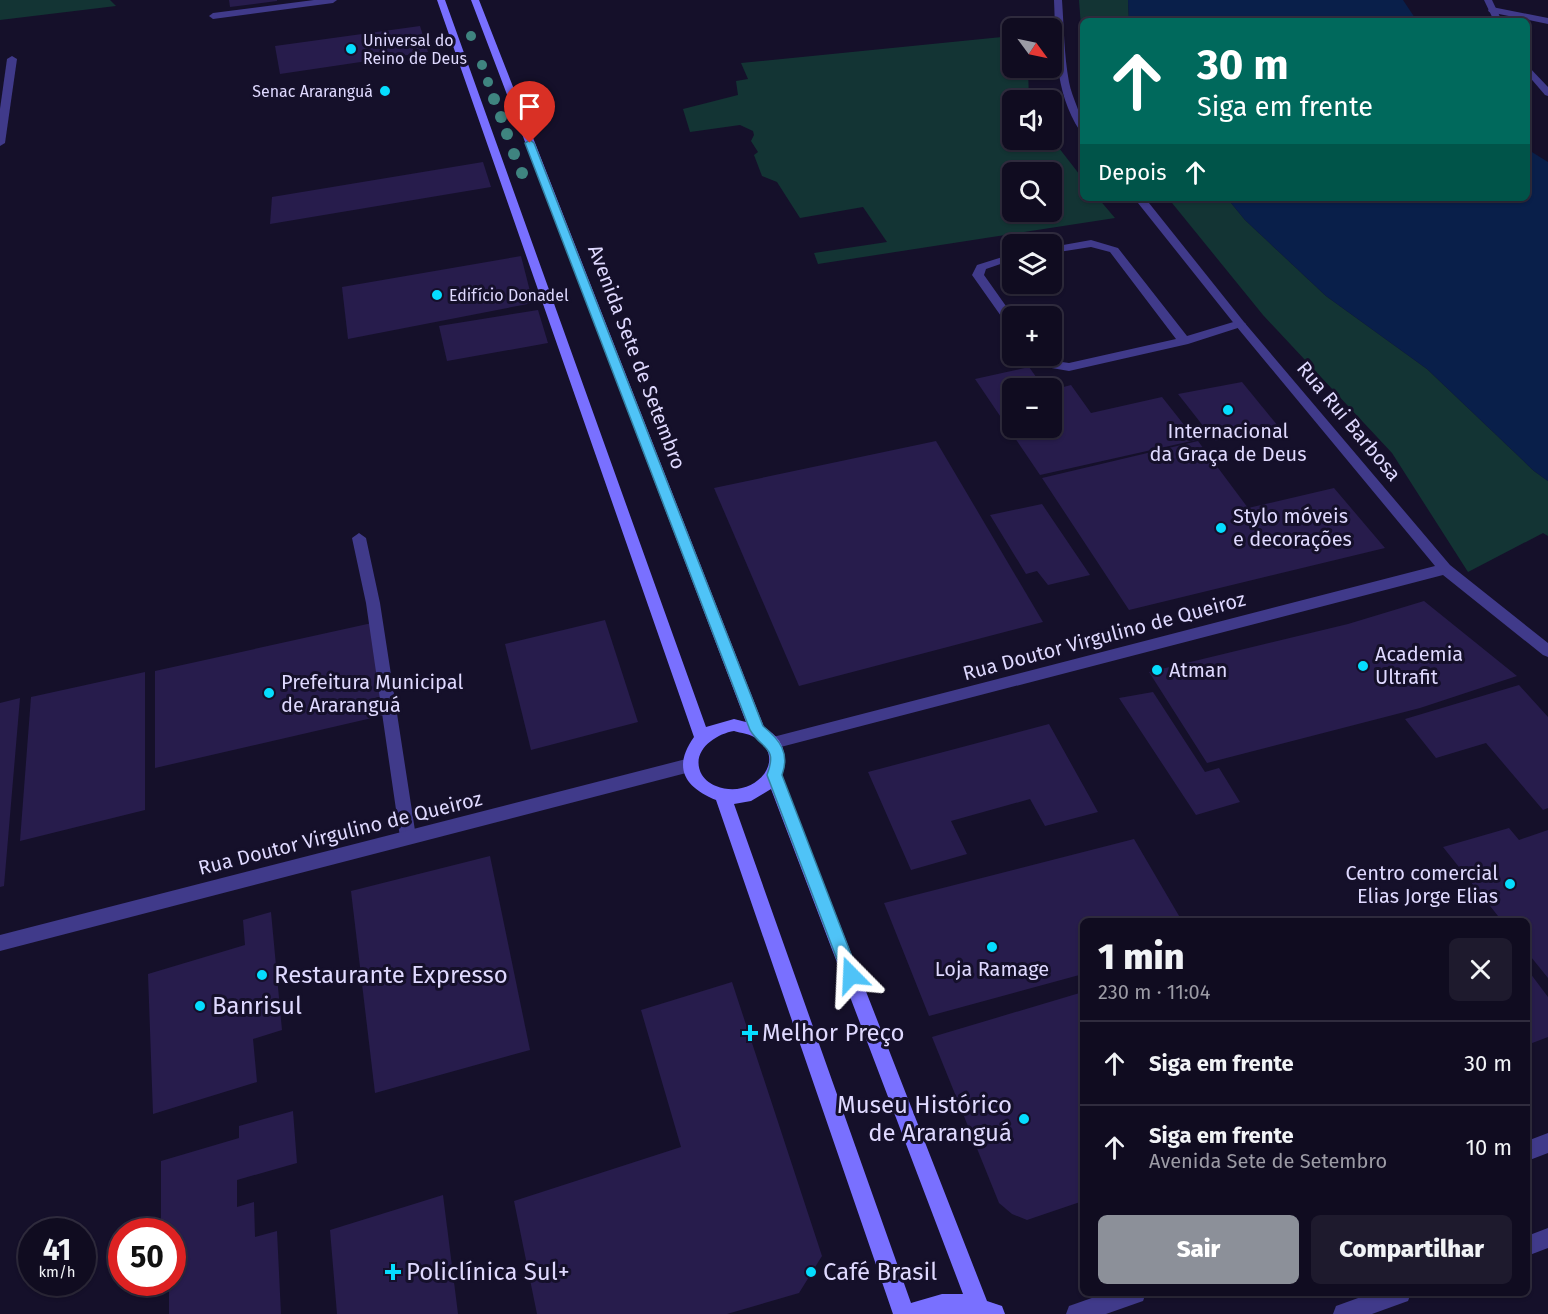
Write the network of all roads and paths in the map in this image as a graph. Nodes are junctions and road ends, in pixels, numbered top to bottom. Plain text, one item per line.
1 (333, 0) edge
2 (441, 0) edge
3 (475, 0) edge
4 (1058, 0) edge
5 (1488, 0) edge
6 (1492, 10) junction
7 (213, 16) dead end
8 (1496, 18) edge
9 (1548, 21) edge
10 (12, 59) dead end
11 (1530, 72) edge
12 (1548, 93) edge
13 (1080, 123) edge
14 (0, 143) edge
15 (1141, 201) edge
16 (1062, 248) edge
17 (1002, 260) edge
18 (1002, 310) edge
19 (1240, 324) junction
20 (1184, 341) junction
21 (1062, 366) edge
22 (359, 538) dead end
23 (1445, 569) junction
24 (1548, 651) edge
25 (758, 730) junction
26 (702, 738) junction
27 (773, 743) junction
28 (690, 765) junction
29 (774, 775) junction
30 (723, 796) junction
31 (408, 837) junction
32 (0, 943) edge
33 (1548, 1143) edge
34 (1530, 1150) edge
35 (1548, 1238) edge
36 (1530, 1245) edge
37 (1127, 1296) edge
38 (1392, 1296) edge
39 (986, 1311) edge
40 (903, 1314) edge
41 (911, 1314) edge
42 (1077, 1314) edge
43 (1344, 1314) edge

1 - 7 street
2 - 26 main road
3 - 25 main road, Avenida Sete de Setembro
4 - 13 street
5 - 6 street
6 - 8 street
6 - 9 street
10 - 14 street
11 - 12 street
15 - 19 street, Rua Rui Barbosa
16 - 20 street
17 - 18 street
19 - 20 street
19 - 23 street, Rua Rui Barbosa
20 - 21 street
22 - 31 street
23 - 24 street, Rua Rui Barbosa
23 - 27 street, Rua Doutor Virgulino de Queiroz
25 - 26 main road
25 - 27 main road
26 - 28 main road
27 - 29 main road
28 - 30 main road
28 - 31 street, Rua Doutor Virgulino de Queiroz
29 - 30 main road
29 - 39 main road
30 - 40 main road
31 - 32 street, Rua Doutor Virgulino de Queiroz
33 - 34 street
35 - 36 street
37 - 42 street
38 - 43 street
39 - 41 main road

